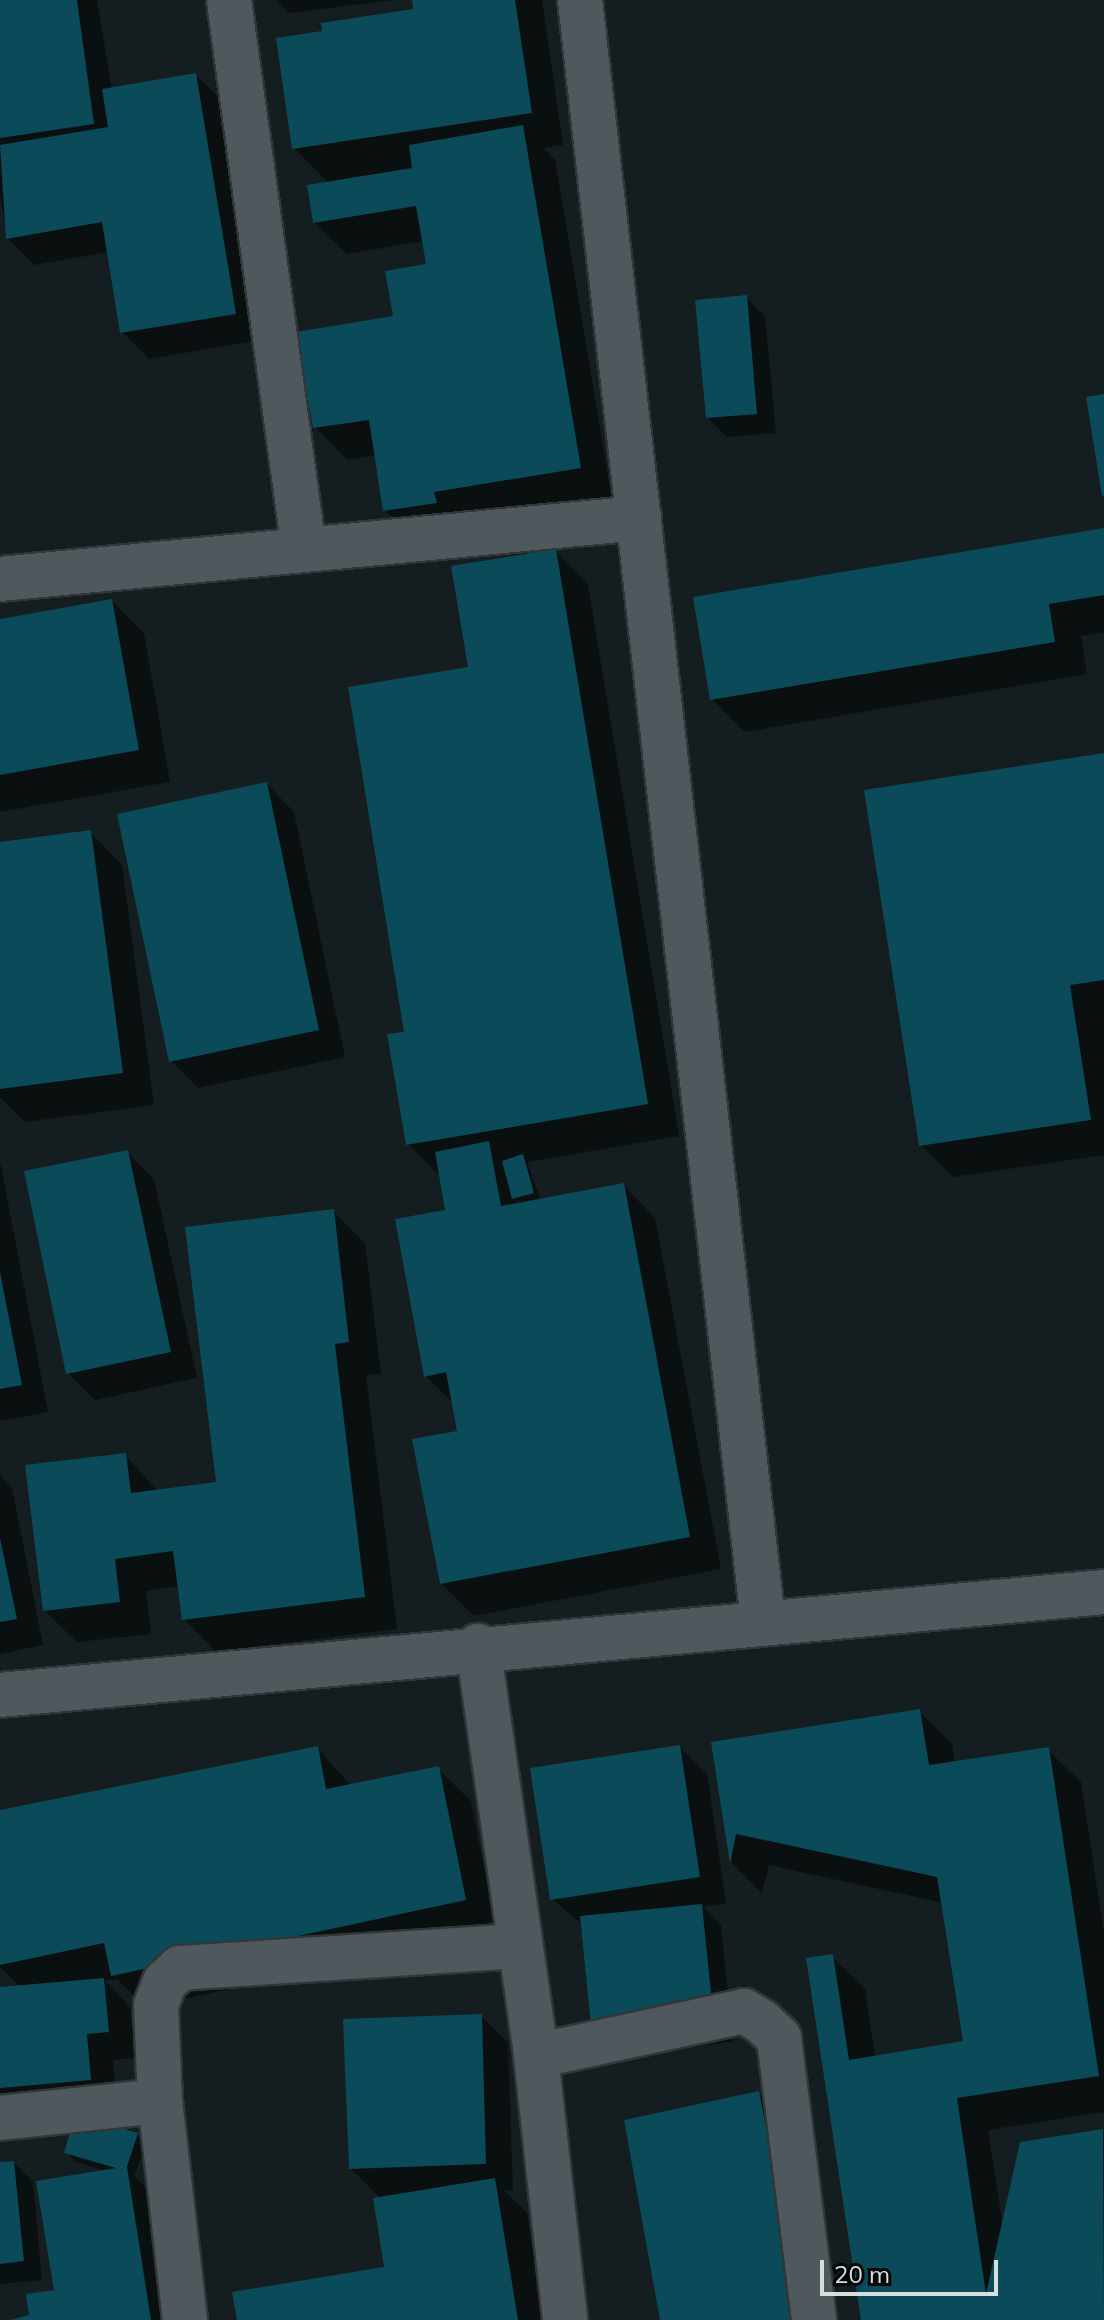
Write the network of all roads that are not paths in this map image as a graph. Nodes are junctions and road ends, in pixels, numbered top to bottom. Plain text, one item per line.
1 (229, 0) edge
2 (580, 0) edge
3 (639, 518) junction
4 (304, 550) junction
5 (0, 579) edge
6 (1104, 1592) edge
7 (763, 1622) junction
8 (478, 1646) junction
9 (0, 1695) edge
10 (520, 1946) junction
11 (536, 2056) junction
12 (160, 2101) junction
13 (0, 2118) edge
14 (185, 2320) edge
15 (565, 2320) edge
16 (814, 2320) edge

1 - 4 street
2 - 3 street
3 - 4 street
3 - 7 street
4 - 5 street
6 - 7 street
7 - 8 street
8 - 9 street
8 - 10 street
10 - 11 street
10 - 12 street
11 - 15 street
11 - 16 street
12 - 13 street
12 - 14 street

